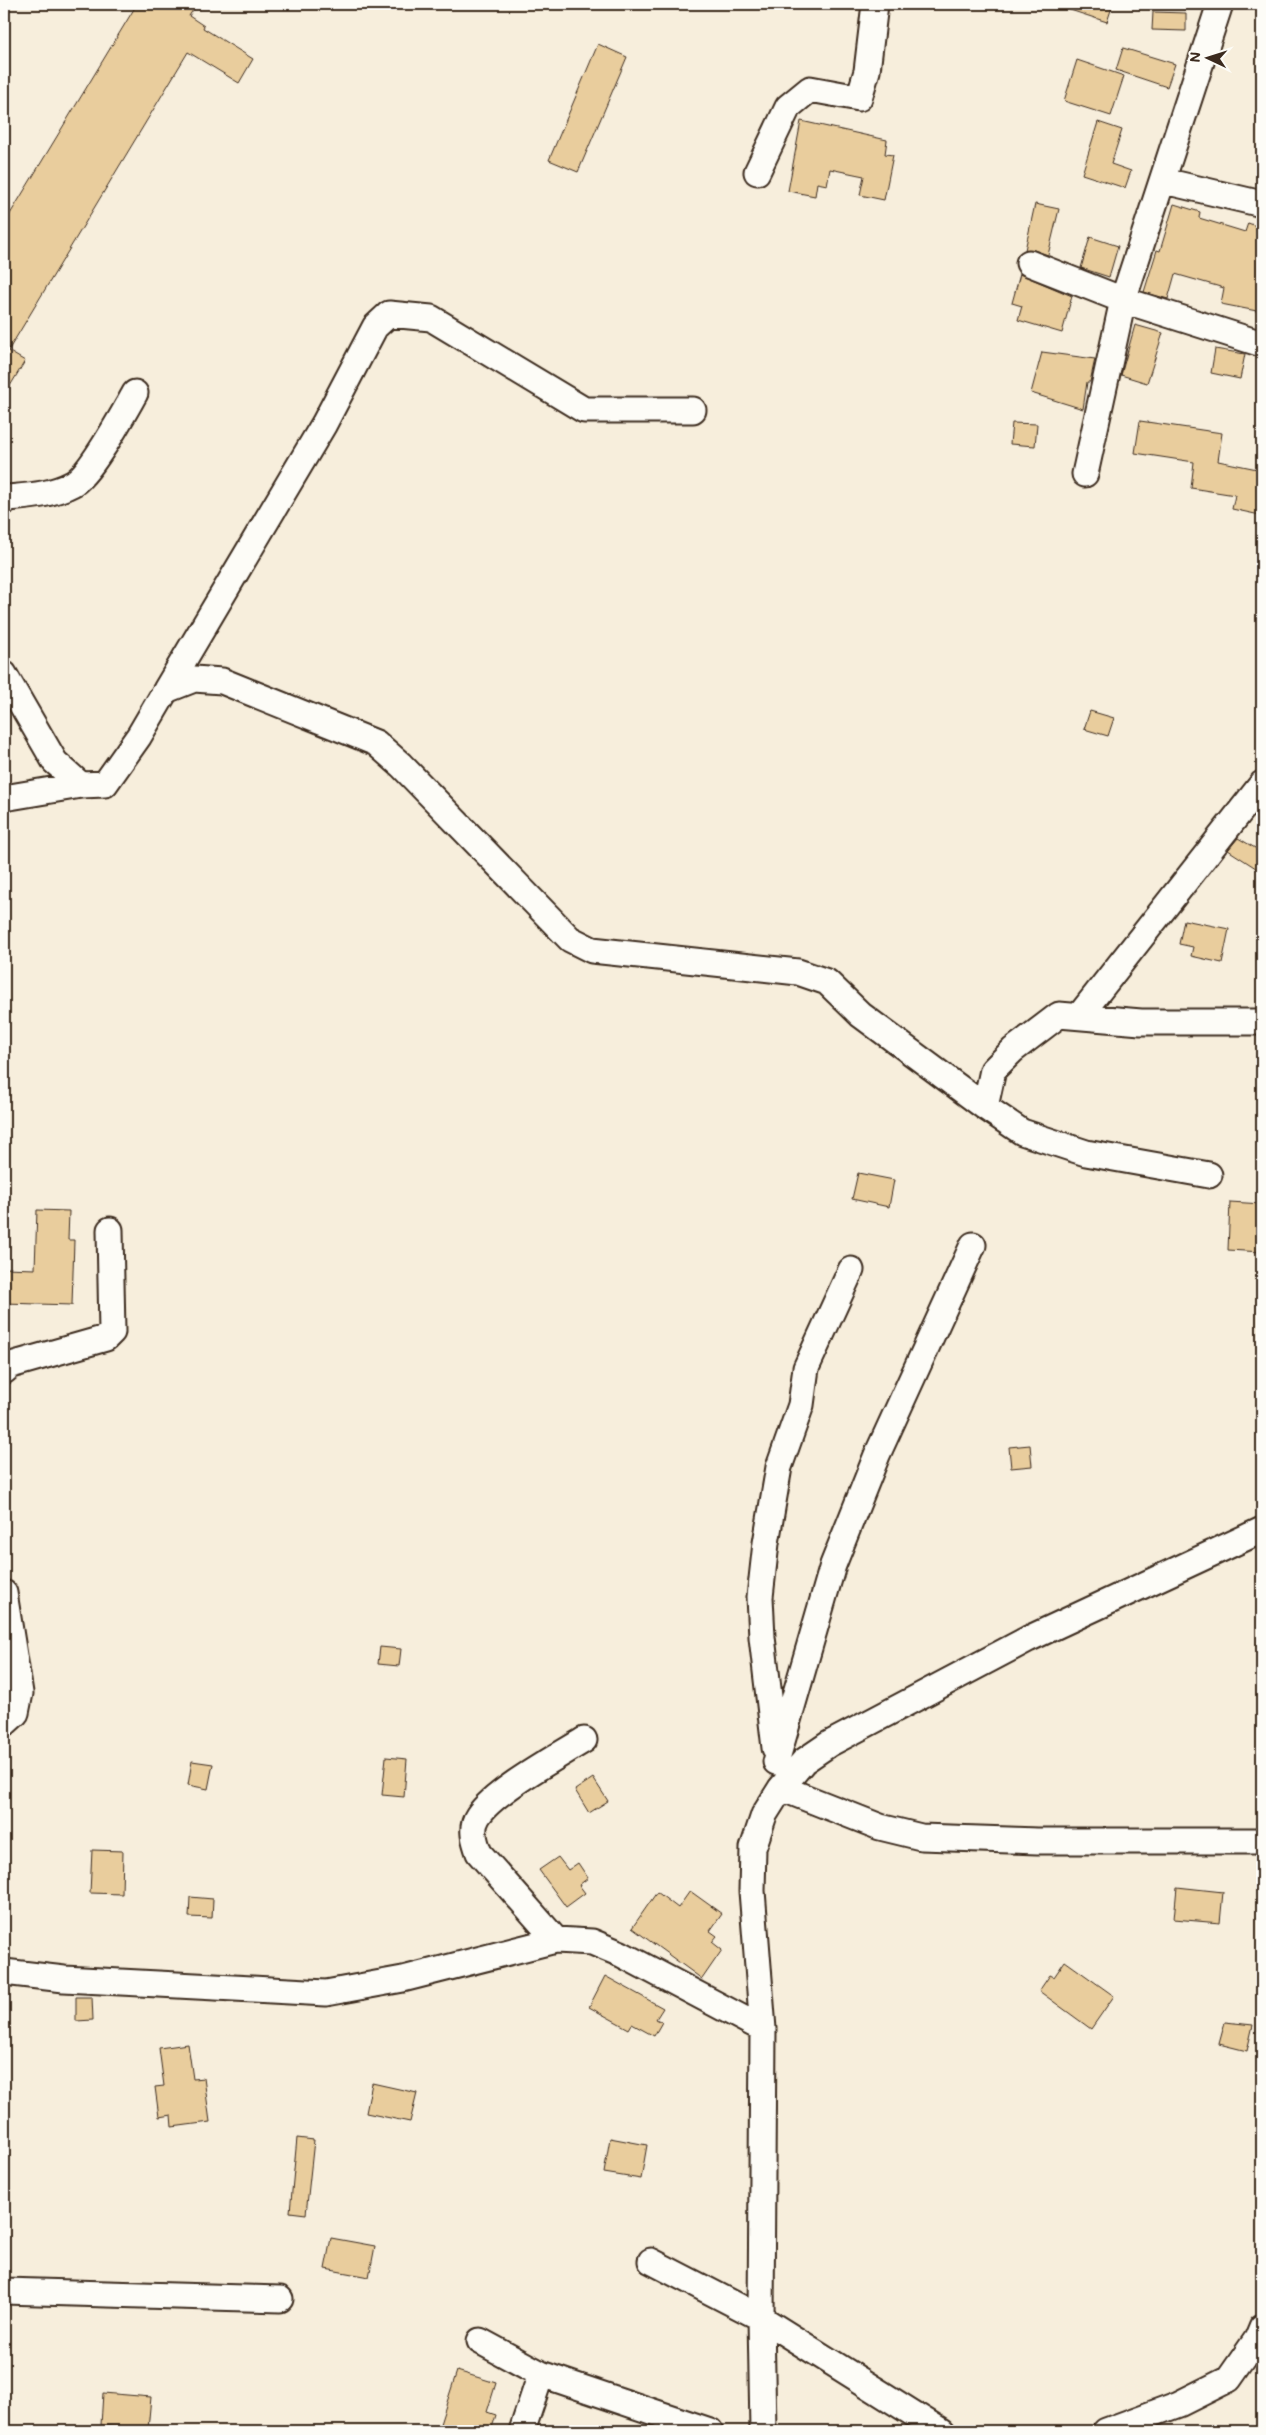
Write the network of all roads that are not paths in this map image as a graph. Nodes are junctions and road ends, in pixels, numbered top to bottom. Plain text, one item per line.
1 (875, 4) edge
2 (1220, 4) edge
3 (757, 172) dead end
4 (1164, 181) junction
5 (1262, 204) edge
6 (1028, 263) dead end
7 (1123, 300) junction
8 (1262, 344) edge
9 (135, 393) dead end
10 (693, 410) dead end
11 (1085, 474) dead end
12 (4, 502) edge
13 (4, 674) edge
14 (166, 690) junction
15 (1262, 784) edge
16 (81, 785) junction
17 (4, 798) edge
18 (1080, 1015) junction
19 (1262, 1022) edge
20 (985, 1107) junction
21 (1209, 1175) dead end
22 (110, 1230) dead end
23 (973, 1245) dead end
24 (851, 1270) dead end
25 (4, 1371) edge
26 (1262, 1530) edge
27 (4, 1593) edge
28 (4, 1724) edge
29 (584, 1740) dead end
30 (776, 1762) junction
31 (781, 1788) junction
32 (1262, 1841) edge
33 (556, 1940) junction
34 (4, 1972) edge
35 (763, 2029) junction
36 (651, 2260) dead end
37 (4, 2291) edge
38 (280, 2300) dead end
39 (761, 2318) junction
40 (1262, 2326) edge
41 (480, 2341) dead end
42 (541, 2374) junction
43 (522, 2431) edge
44 (710, 2431) edge
45 (763, 2431) edge
46 (941, 2431) edge
47 (1106, 2431) edge

1 - 3 street
2 - 4 street
4 - 5 street
4 - 7 street
6 - 7 street
7 - 8 street
7 - 11 street
9 - 12 street
10 - 14 street
13 - 16 street
14 - 16 street
14 - 20 street
15 - 18 street
16 - 17 street
18 - 19 street
18 - 20 street
20 - 21 street
22 - 25 street
23 - 30 street
24 - 30 street
26 - 31 street
27 - 28 street
29 - 33 street
30 - 31 street
31 - 32 street
31 - 35 street
33 - 34 street
33 - 35 street
35 - 39 street
36 - 39 street
37 - 38 street
39 - 45 street
39 - 46 street
40 - 47 street
41 - 42 street
42 - 43 street
42 - 44 street

